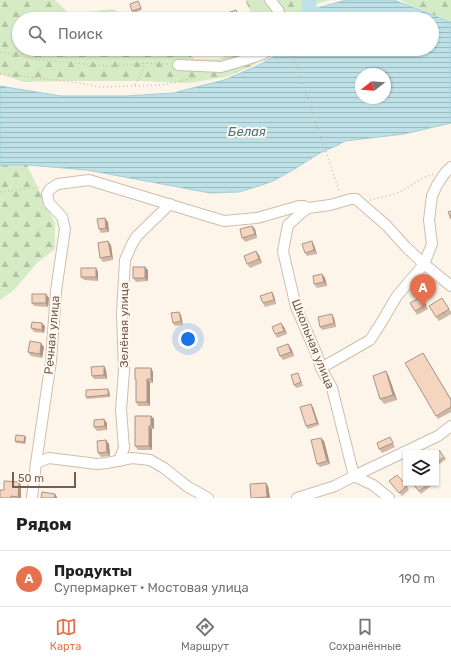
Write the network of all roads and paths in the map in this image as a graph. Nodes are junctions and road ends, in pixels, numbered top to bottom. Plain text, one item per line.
1 (270, 0) edge
2 (279, 12) edge
3 (0, 52) edge
4 (12, 54) edge
5 (20, 56) edge
6 (257, 56) edge
7 (293, 56) edge
8 (146, 63) junction
9 (178, 65) joint
10 (200, 66) junction
11 (0, 74) edge
12 (135, 86) junction
13 (450, 167) edge
14 (336, 184) dead end
15 (43, 186) dead end
16 (0, 192) edge
17 (356, 199) junction
18 (170, 204) junction
19 (308, 208) junction
20 (424, 264) junction
21 (451, 286) edge
22 (321, 368) junction
23 (451, 426) edge
24 (119, 461) junction
25 (36, 463) junction
26 (354, 476) junction
27 (32, 498) edge
28 (208, 498) edge
29 (297, 498) edge
30 (389, 498) edge

1 - 2 street
3 - 4 path
5 - 8 path
6 - 10 street
7 - 14 path
8 - 9 path
8 - 12 path
9 - 10 street
10 - 12 path
11 - 12 path
13 - 17 path
13 - 20 street
15 - 16 path
17 - 19 street
17 - 20 street
18 - 19 street
18 - 24 street, Зелёная улица
18 - 25 street, Речная улица
19 - 22 street, Школьная улица
20 - 21 street
20 - 22 street
22 - 26 street, Школьная улица
23 - 26 street
24 - 25 street
24 - 28 street
25 - 27 street, Речная улица
26 - 29 street
26 - 30 street

